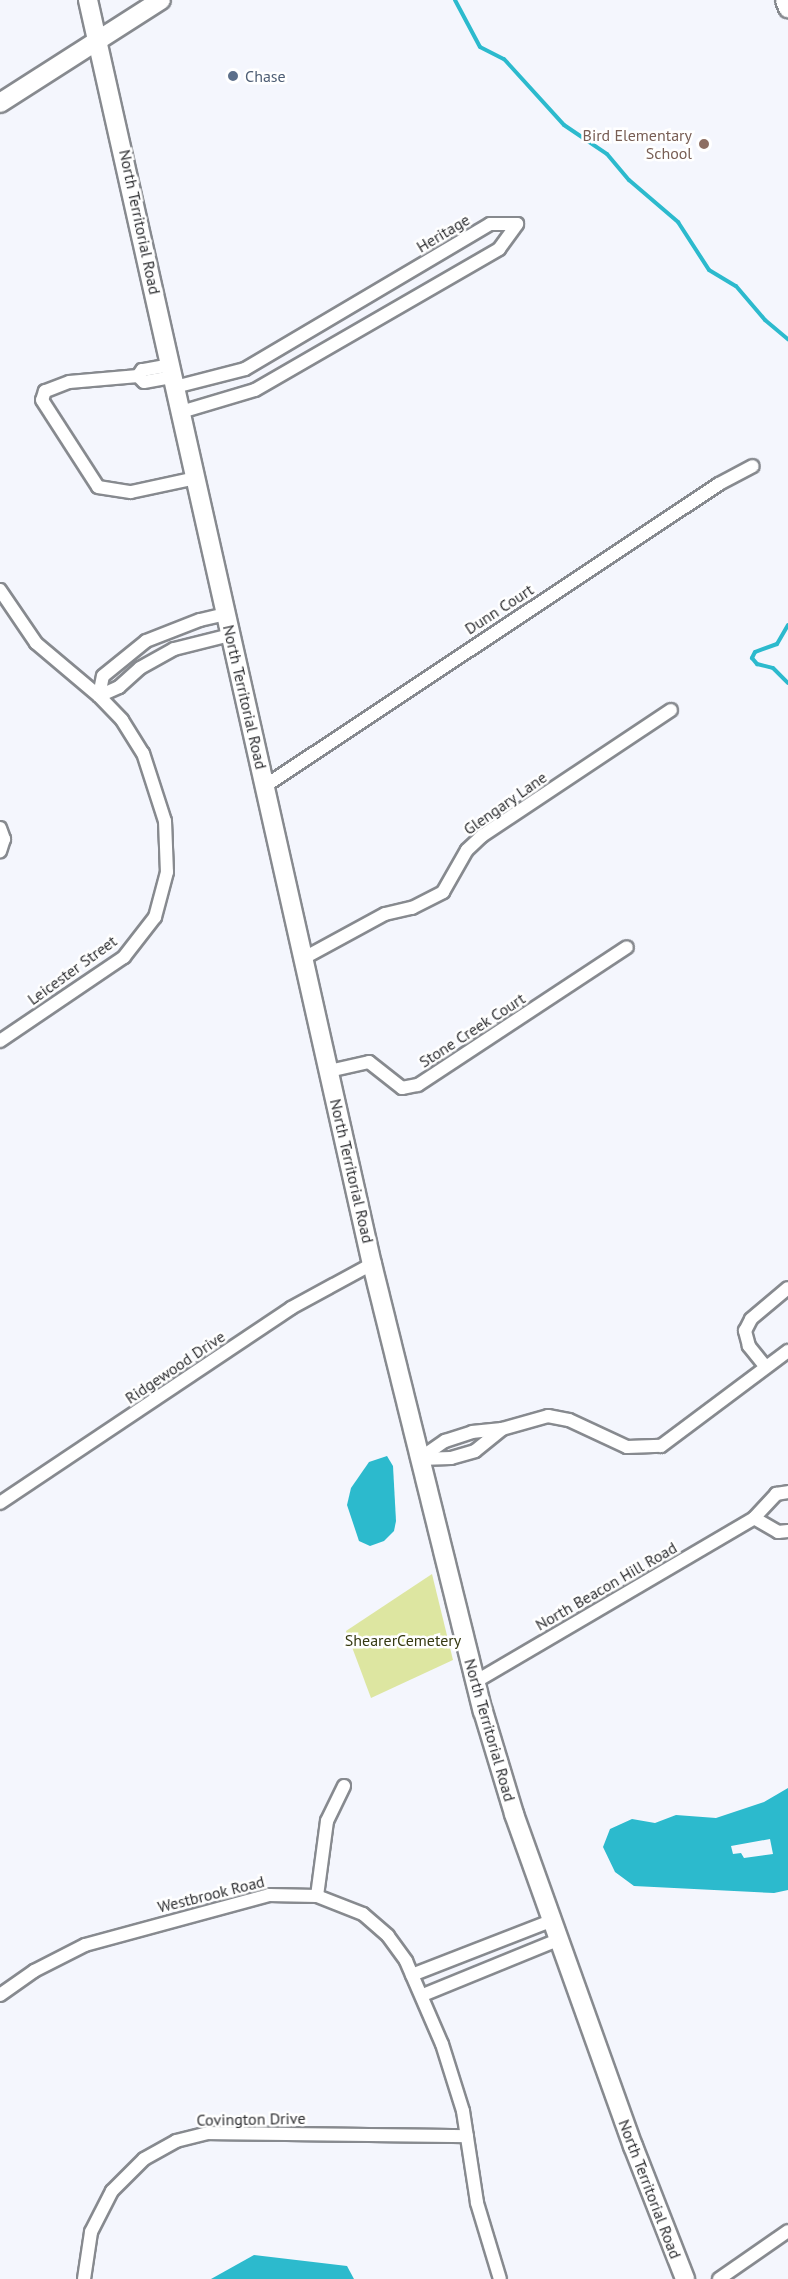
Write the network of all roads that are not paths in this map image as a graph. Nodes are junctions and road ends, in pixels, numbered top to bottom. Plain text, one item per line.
1 (88, 0) edge
2 (161, 0) edge
3 (785, 0) edge
4 (788, 8) edge
5 (98, 40) junction
6 (0, 103) edge
7 (356, 304) junction
8 (367, 325) junction
9 (275, 352) junction
10 (286, 371) junction
11 (173, 376) junction
12 (181, 412) junction
13 (753, 466) dead end
14 (196, 478) junction
15 (0, 590) edge
16 (226, 614) junction
17 (230, 635) junction
18 (99, 696) junction
19 (671, 710) dead end
20 (265, 786) junction
21 (0, 828) edge
22 (0, 851) edge
23 (627, 947) dead end
24 (304, 958) junction
25 (0, 1041) edge
26 (329, 1071) junction
27 (372, 1264) junction
28 (788, 1288) edge
29 (788, 1351) edge
30 (765, 1366) junction
31 (502, 1429) junction
32 (419, 1460) junction
33 (788, 1492) edge
34 (0, 1503) edge
35 (754, 1518) junction
36 (788, 1531) edge
37 (475, 1682) junction
38 (344, 1786) dead end
39 (317, 1896) junction
40 (553, 1920) junction
41 (560, 1940) junction
42 (412, 1974) junction
43 (0, 1995) edge
44 (423, 1995) junction
45 (467, 2136) junction
46 (788, 2231) edge
47 (84, 2279) edge
48 (500, 2279) edge
49 (685, 2279) edge
50 (719, 2279) edge

1 - 5 main road, North Territorial Road
2 - 5 main road
3 - 4 main road
5 - 6 main road
5 - 11 main road, North Territorial Road
7 - 8 street
7 - 8 street, Heritage
7 - 9 street, Heritage
8 - 10 street, Heritage
9 - 10 street
9 - 11 street, Heritage
10 - 12 street, Heritage
11 - 12 main road, North Territorial Road
11 - 14 street, Heritage
12 - 14 main road, North Territorial Road
13 - 20 street, Dunn Court
14 - 16 main road, North Territorial Road
15 - 18 street
16 - 17 main road, North Territorial Road
16 - 18 street
17 - 18 street
17 - 20 main road, North Territorial Road
18 - 25 street, Leicester Street
19 - 24 street, Glengary Lane
20 - 24 main road, North Territorial Road
21 - 22 street
23 - 26 street, Stone Creek Court
24 - 26 main road, North Territorial Road
26 - 27 main road, North Territorial Road
27 - 32 main road, North Territorial Road
27 - 34 street, Ridgewood Drive
28 - 30 street
29 - 30 street
30 - 31 street
31 - 32 street
31 - 32 street
32 - 37 main road, North Territorial Road
33 - 35 street, North Beacon Hill Road
35 - 36 street
35 - 37 street, North Beacon Hill Road
37 - 40 main road, North Territorial Road
38 - 39 street
39 - 42 street, Westbrook Road
39 - 43 street, Westbrook Road
40 - 41 main road, North Territorial Road
40 - 42 street
41 - 44 street
41 - 49 main road, North Territorial Road
42 - 44 street, Westbrook Road
44 - 45 street, Westbrook Road
45 - 47 street, Covington Drive
45 - 48 street, Westbrook Road
46 - 50 street

